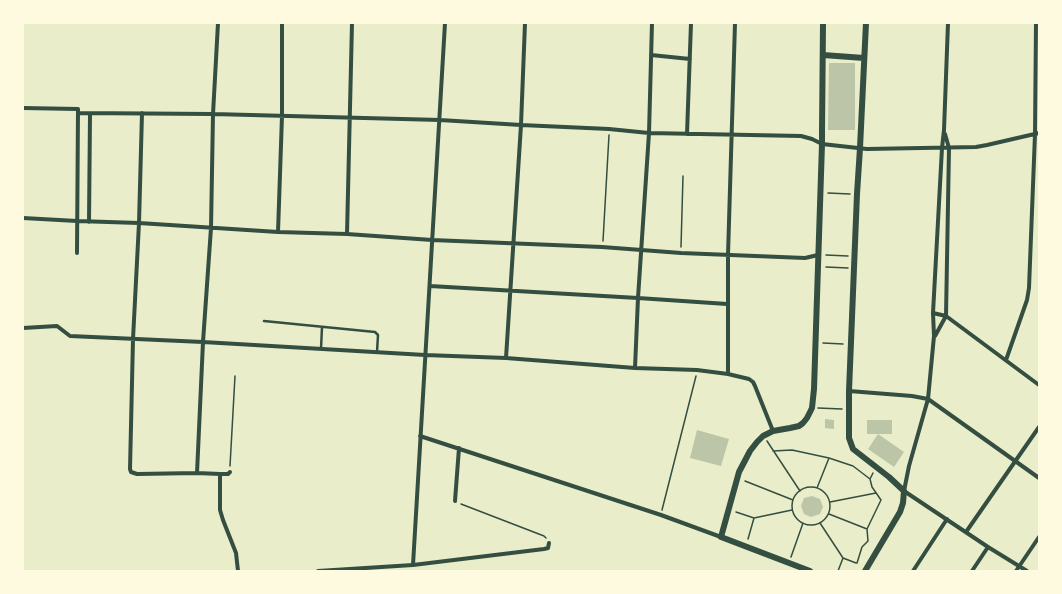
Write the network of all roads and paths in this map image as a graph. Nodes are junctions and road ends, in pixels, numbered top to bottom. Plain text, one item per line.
1 (218, 23) edge
2 (282, 23) edge
3 (352, 23) edge
4 (445, 23) edge
5 (525, 23) edge
6 (652, 23) edge
7 (691, 23) edge
8 (734, 23) edge
9 (824, 23) edge
10 (866, 23) edge
11 (948, 23) edge
12 (1036, 23) edge
13 (651, 55) junction
14 (823, 55) junction
15 (864, 58) junction
16 (690, 59) junction
17 (23, 108) edge
18 (78, 111) junction
19 (142, 113) junction
20 (90, 114) junction
21 (214, 114) junction
22 (282, 116) junction
23 (350, 117) junction
24 (440, 120) junction
25 (521, 126) junction
26 (609, 129) junction
27 (944, 130) junction
28 (649, 132) junction
29 (687, 134) junction
30 (732, 134) junction
31 (1037, 134) edge
32 (822, 144) junction
33 (860, 148) junction
34 (942, 148) junction
35 (949, 148) junction
36 (683, 176) dead end
37 (1033, 180) junction
38 (1039, 180) edge
39 (820, 193) junction
40 (856, 194) junction
41 (23, 218) edge
42 (77, 221) junction
43 (89, 222) junction
44 (139, 223) junction
45 (210, 228) junction
46 (278, 232) junction
47 (347, 234) junction
48 (432, 240) junction
49 (513, 243) junction
50 (602, 247) junction
51 (641, 250) junction
52 (77, 253) dead end
53 (681, 253) junction
54 (728, 255) junction
55 (818, 255) junction
56 (854, 256) junction
57 (818, 267) junction
58 (854, 268) junction
59 (430, 286) junction
60 (510, 291) junction
61 (638, 298) junction
62 (727, 304) junction
63 (933, 313) junction
64 (946, 316) junction
65 (264, 321) dead end
66 (322, 327) junction
67 (23, 328) edge
68 (934, 336) junction
69 (133, 339) junction
70 (203, 342) junction
71 (815, 343) junction
72 (850, 344) junction
73 (321, 349) junction
74 (377, 352) junction
75 (425, 355) junction
76 (506, 358) junction
77 (1006, 360) junction
78 (635, 368) junction
79 (697, 370) junction
80 (728, 374) junction
81 (235, 376) dead end
82 (1039, 385) edge
83 (849, 391) junction
84 (928, 399) junction
85 (812, 408) junction
86 (848, 410) junction
87 (1039, 427) edge
88 (772, 431) junction
89 (420, 436) junction
90 (763, 436) junction
91 (459, 448) junction
92 (773, 451) junction
93 (829, 458) junction
94 (1015, 461) junction
95 (876, 467) junction
96 (230, 472) joint
97 (197, 473) junction
98 (220, 474) junction
99 (737, 478) junction
100 (1039, 478) edge
101 (870, 479) junction
102 (817, 488) junction
103 (800, 491) junction
104 (904, 491) junction
105 (876, 493) junction
106 (794, 500) junction
107 (455, 501) joint
108 (830, 502) junction
109 (728, 510) junction
110 (793, 510) junction
111 (828, 514) junction
112 (661, 515) junction
113 (754, 518) junction
114 (947, 519) junction
115 (803, 523) junction
116 (820, 523) junction
117 (867, 529) junction
118 (966, 532) junction
119 (721, 537) junction
120 (1039, 537) edge
121 (549, 543) joint
122 (746, 546) junction
123 (988, 547) junction
124 (843, 558) junction
125 (788, 563) junction
126 (857, 563) junction
127 (413, 565) junction
128 (1019, 566) junction
129 (866, 569) edge
130 (238, 571) edge
131 (318, 571) edge
132 (810, 571) edge
133 (838, 571) edge
134 (913, 571) edge
135 (972, 571) edge
136 (1016, 571) edge
137 (1027, 571) edge

1 - 21 street
2 - 22 street
3 - 23 street
4 - 24 street
5 - 25 street
6 - 13 street
7 - 16 street
8 - 30 street
9 - 14 main road
10 - 15 main road
11 - 27 street
12 - 31 street
13 - 16 street
13 - 28 street
14 - 15 main road
14 - 32 main road
15 - 33 main road
16 - 29 street
17 - 18 street
18 - 20 street
18 - 42 street
19 - 20 street
19 - 21 street
19 - 44 street
20 - 43 street
21 - 22 street
21 - 45 street
22 - 23 street
22 - 46 street
23 - 24 street
23 - 47 street
24 - 25 street
24 - 48 street
25 - 26 street
25 - 49 street
26 - 28 street
26 - 50 path
27 - 34 street
27 - 35 street
28 - 29 street
28 - 51 street
29 - 30 street
30 - 32 street
30 - 54 street
31 - 35 street
31 - 37 street
32 - 33 street
32 - 39 main road
33 - 34 street
33 - 40 main road
34 - 35 street
34 - 63 street
35 - 64 street
36 - 53 path
37 - 38 street
37 - 77 street
39 - 40 path
39 - 55 main road
40 - 56 main road
41 - 42 street
42 - 43 street
42 - 52 street
43 - 44 street
44 - 45 street
44 - 69 street
45 - 46 street
45 - 70 street
46 - 47 street
47 - 48 street
48 - 49 street
48 - 59 street
49 - 50 street
49 - 60 street
50 - 51 street
51 - 53 street
51 - 61 street
53 - 54 street
54 - 55 street
54 - 62 street
55 - 56 path
55 - 57 main road
56 - 58 main road
57 - 58 path
57 - 71 main road
58 - 72 main road
59 - 60 street
59 - 75 street
60 - 61 street
60 - 76 street
61 - 62 street
61 - 78 street
62 - 80 street
63 - 64 street
63 - 68 street
64 - 68 street
64 - 77 street
65 - 66 lane
66 - 73 lane
66 - 74 lane
67 - 69 street
68 - 84 street
69 - 70 street
69 - 97 street
70 - 73 street
70 - 97 street
71 - 72 path
71 - 85 main road
72 - 83 main road
73 - 74 street
74 - 75 street
75 - 76 street
75 - 89 street
76 - 78 street
77 - 82 street
78 - 79 street
79 - 80 street
79 - 112 path
80 - 88 street
81 - 96 path
83 - 84 street
83 - 86 main road
84 - 94 street
84 - 104 street
85 - 86 path
85 - 88 main road
86 - 95 main road
87 - 94 street
88 - 90 main road
89 - 91 street
89 - 127 street
90 - 92 path
90 - 99 main road
91 - 107 street
91 - 112 street
92 - 93 path
92 - 103 path
93 - 101 path
93 - 102 path
94 - 100 street
94 - 118 street
95 - 101 path
95 - 104 main road
96 - 98 street
97 - 98 street
98 - 130 street
99 - 106 path
99 - 109 main road
101 - 105 path
102 - 103 path
102 - 108 path
103 - 106 path
104 - 114 street
104 - 129 main road
105 - 108 path
105 - 117 path
106 - 110 path
107 - 121 path
108 - 111 path
109 - 113 path
109 - 119 main road
110 - 113 path
110 - 115 path
111 - 116 path
111 - 117 path
112 - 119 street
113 - 122 path
114 - 118 street
114 - 134 street
115 - 116 path
115 - 125 path
116 - 124 path
117 - 126 path
118 - 123 street
119 - 122 main road
120 - 128 street
121 - 127 street
122 - 125 main road
123 - 128 street
123 - 135 street
124 - 126 path
124 - 133 path
125 - 132 main road
126 - 129 path
127 - 131 street
128 - 136 street
128 - 137 street

